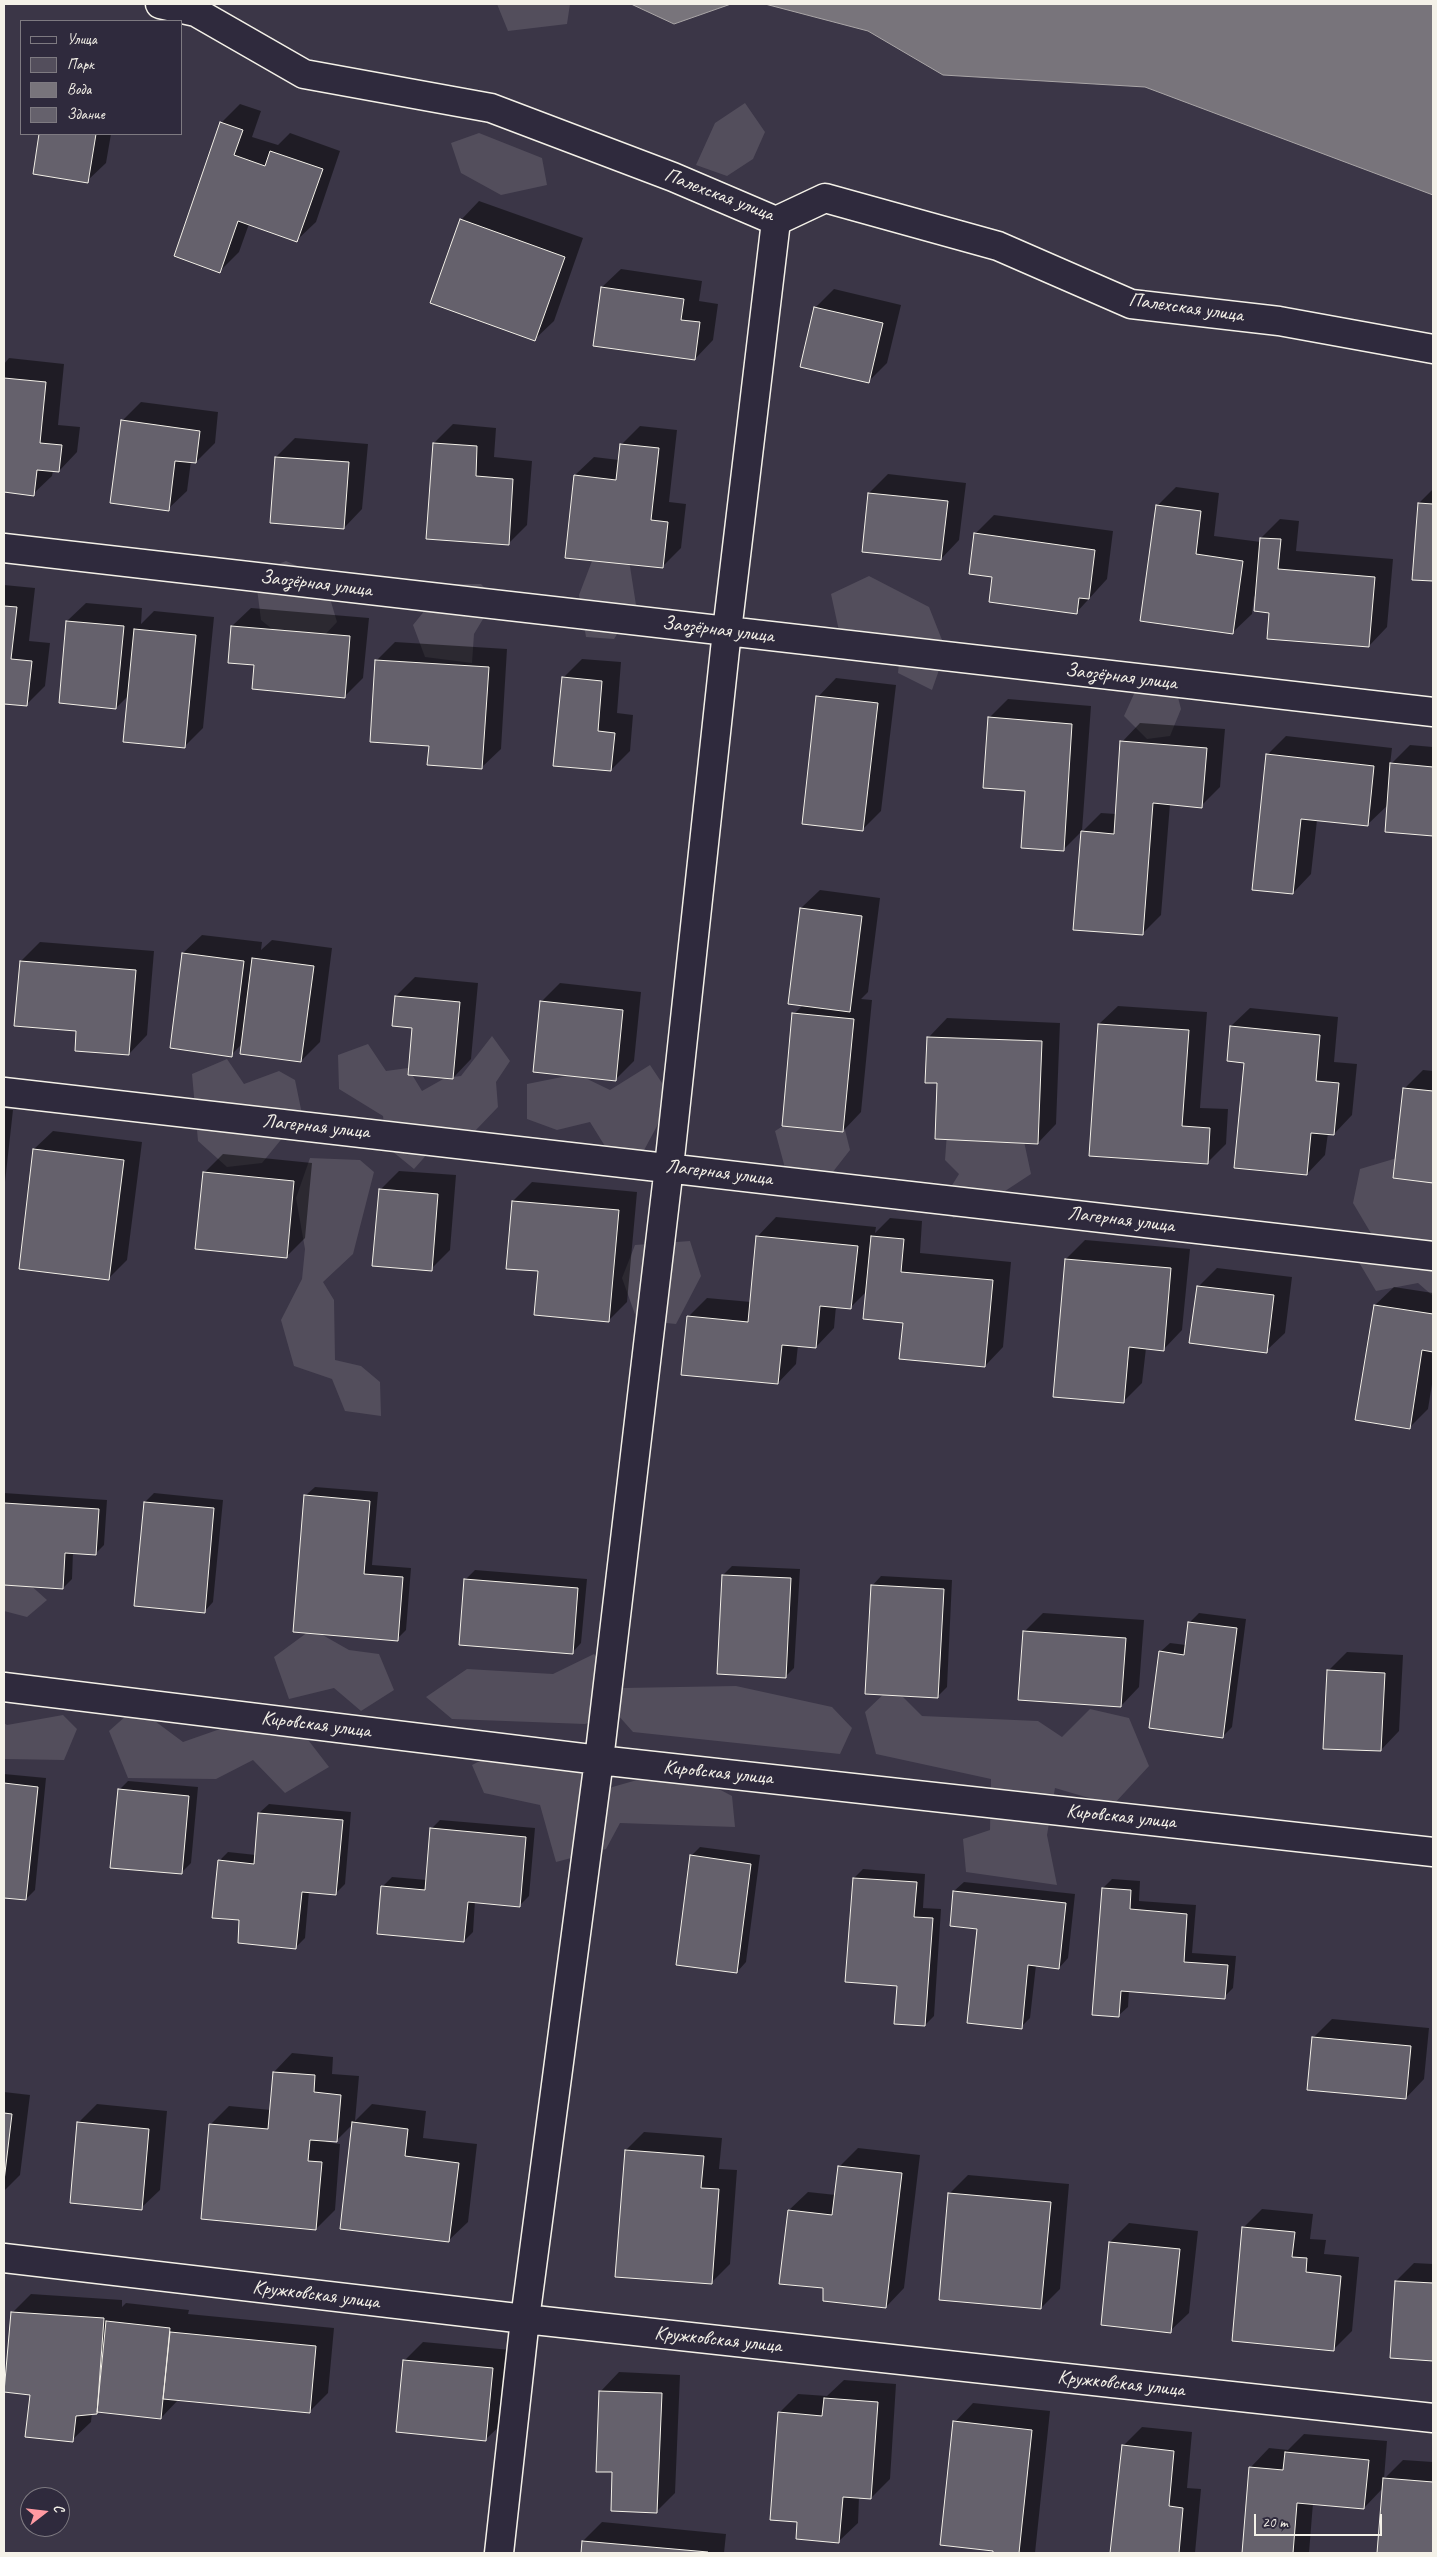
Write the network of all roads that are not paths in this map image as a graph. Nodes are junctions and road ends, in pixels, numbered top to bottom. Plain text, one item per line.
1 (160, 4) edge
2 (776, 221) junction
3 (1433, 349) edge
4 (4, 548) edge
5 (727, 632) junction
6 (1433, 712) edge
7 (4, 1092) edge
8 (669, 1167) junction
9 (1433, 1256) edge
10 (4, 1687) edge
11 (599, 1760) junction
12 (1433, 1852) edge
13 (4, 2258) edge
14 (525, 2319) junction
15 (1433, 2418) edge
16 (499, 2553) edge

1 - 2 street, Палехская улица
2 - 3 street, Палехская улица
2 - 5 street
4 - 5 street, Заозёрная улица
5 - 6 street, Заозёрная улица
5 - 8 street
7 - 8 street, Лагерная улица
8 - 9 street, Лагерная улица
8 - 11 street
10 - 11 street, Кировская улица
11 - 12 street, Кировская улица
11 - 14 street
13 - 14 street, Кружковская улица
14 - 15 street, Кружковская улица
14 - 16 street

